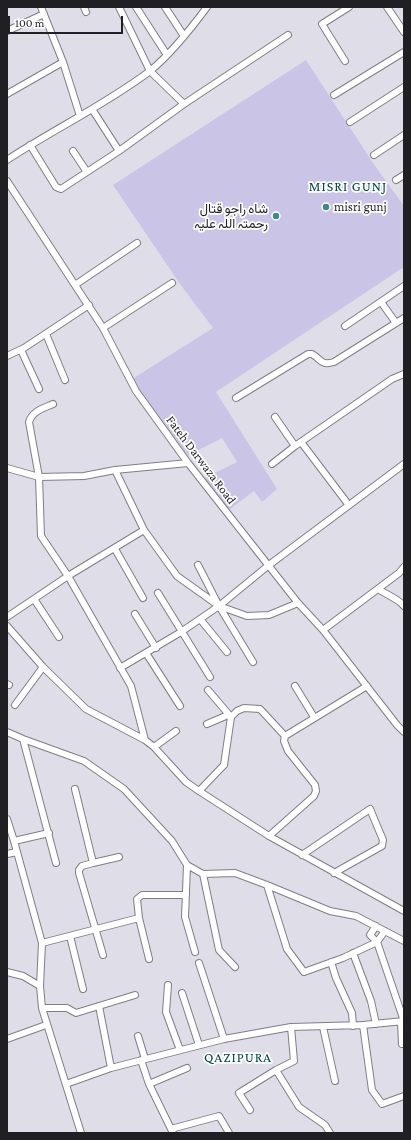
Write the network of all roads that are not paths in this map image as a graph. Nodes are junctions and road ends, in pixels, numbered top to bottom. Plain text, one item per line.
1 (41, 7) edge
2 (119, 7) edge
3 (136, 7) edge
4 (165, 7) edge
5 (197, 7) edge
6 (207, 7) edge
7 (350, 7) edge
8 (388, 7) edge
9 (44, 14) junction
10 (201, 14) junction
11 (7, 31) edge
12 (404, 32) edge
13 (288, 35) dead end
14 (184, 36) junction
15 (404, 52) edge
16 (167, 55) junction
17 (345, 61) dead end
18 (63, 62) junction
19 (150, 70) junction
20 (404, 87) edge
21 (7, 94) edge
22 (334, 95) dead end
23 (184, 104) junction
24 (92, 109) junction
25 (80, 116) junction
26 (350, 122) dead end
27 (404, 135) edge
28 (30, 145) junction
29 (73, 151) dead end
30 (119, 151) junction
31 (374, 155) dead end
32 (7, 160) edge
33 (87, 172) junction
34 (404, 175) edge
35 (396, 180) dead end
36 (7, 182) edge
37 (137, 243) dead end
38 (172, 283) dead end
39 (76, 285) junction
40 (404, 286) edge
41 (381, 302) junction
42 (89, 305) junction
43 (404, 318) edge
44 (396, 323) junction
45 (345, 326) dead end
46 (103, 328) junction
47 (46, 334) junction
48 (21, 350) junction
49 (7, 356) edge
50 (404, 374) edge
51 (65, 380) dead end
52 (39, 389) dead end
53 (236, 398) dead end
54 (53, 404) dead end
55 (275, 417) dead end
56 (298, 444) junction
57 (188, 463) junction
58 (272, 464) dead end
59 (404, 464) edge
60 (7, 468) edge
61 (115, 470) junction
62 (39, 477) junction
63 (348, 504) junction
64 (144, 530) junction
65 (115, 549) junction
66 (198, 565) dead end
67 (269, 565) junction
68 (404, 567) edge
69 (68, 576) junction
70 (378, 589) junction
71 (158, 593) dead end
72 (143, 598) dead end
73 (34, 599) junction
74 (298, 603) junction
75 (219, 606) junction
76 (404, 606) edge
77 (135, 614) dead end
78 (7, 617) edge
79 (200, 619) junction
80 (7, 626) edge
81 (323, 630) junction
82 (181, 632) junction
83 (59, 637) dead end
84 (156, 648) junction
85 (227, 652) dead end
86 (146, 653) junction
87 (253, 662) dead end
88 (43, 667) junction
89 (120, 668) junction
90 (210, 677) dead end
91 (295, 686) dead end
92 (367, 686) junction
93 (208, 690) dead end
94 (15, 705) dead end
95 (180, 706) dead end
96 (230, 716) junction
97 (314, 717) junction
98 (207, 724) dead end
99 (176, 731) dead end
100 (7, 732) edge
101 (404, 732) edge
102 (285, 736) junction
103 (23, 739) junction
104 (146, 740) junction
105 (154, 747) junction
106 (75, 789) dead end
107 (199, 790) junction
108 (7, 820) edge
109 (49, 833) junction
110 (269, 836) junction
111 (14, 840) junction
112 (17, 852) junction
113 (7, 854) edge
114 (302, 855) junction
115 (119, 857) dead end
116 (56, 863) dead end
117 (94, 863) junction
118 (187, 865) junction
119 (334, 873) junction
120 (203, 874) junction
121 (267, 885) junction
122 (186, 895) junction
123 (404, 911) edge
124 (139, 918) junction
125 (376, 926) junction
126 (96, 929) junction
127 (385, 932) junction
128 (70, 936) junction
129 (404, 941) edge
130 (377, 942) junction
131 (42, 943) junction
132 (195, 952) dead end
133 (353, 953) junction
134 (103, 955) dead end
135 (148, 959) dead end
136 (331, 962) junction
137 (199, 963) dead end
138 (236, 967) dead end
139 (7, 972) edge
140 (168, 985) dead end
141 (40, 986) junction
142 (83, 989) dead end
143 (182, 993) dead end
144 (135, 995) dead end
145 (99, 1006) junction
146 (42, 1008) junction
147 (403, 1021) edge
148 (376, 1024) junction
149 (46, 1025) junction
150 (363, 1025) junction
151 (323, 1026) junction
152 (353, 1026) junction
153 (290, 1028) junction
154 (138, 1036) dead end
155 (7, 1039) edge
156 (224, 1039) junction
157 (404, 1044) edge
158 (198, 1045) junction
159 (180, 1050) junction
160 (143, 1059) junction
161 (111, 1068) junction
162 (187, 1068) dead end
163 (276, 1070) junction
164 (335, 1081) dead end
165 (66, 1084) junction
166 (149, 1084) junction
167 (404, 1096) edge
168 (250, 1110) dead end
169 (172, 1131) edge
170 (81, 1133) edge
171 (229, 1133) edge
172 (330, 1133) edge

1 - 9 street
2 - 19 street
3 - 16 street
4 - 14 street
5 - 10 street
6 - 10 street
7 - 17 street
8 - 12 street
9 - 11 street
9 - 18 street
10 - 14 street
13 - 23 street
14 - 16 street
15 - 22 street
16 - 19 street
18 - 21 street
18 - 25 street
19 - 23 street
19 - 24 street
20 - 26 street
23 - 30 street
24 - 25 street
24 - 30 street
25 - 28 street
27 - 31 street
28 - 32 street
28 - 33 street
29 - 33 street
30 - 33 street
34 - 35 street
36 - 39 street, Fateh Darwaza Road
37 - 39 street
38 - 46 street
39 - 42 street, Fateh Darwaza Road
40 - 41 street
41 - 44 street
41 - 45 street
42 - 46 street, Fateh Darwaza Road
42 - 47 street
43 - 44 street
44 - 53 street
46 - 57 street, Fateh Darwaza Road
47 - 48 street
47 - 51 street
48 - 49 street
48 - 52 street
50 - 56 street
54 - 62 street
55 - 56 street
56 - 58 street
56 - 63 street
57 - 61 street
57 - 67 street, Fateh Darwaza Road
59 - 63 street
60 - 62 street
61 - 62 street
61 - 64 street
62 - 69 street
63 - 67 street
64 - 65 street
64 - 75 street
65 - 69 street
65 - 72 street
66 - 75 street
67 - 74 street, Fateh Darwaza Road
67 - 75 street
68 - 70 street
69 - 73 street
69 - 89 street
70 - 76 street
70 - 81 street
71 - 82 street
73 - 78 street
73 - 83 street
74 - 75 street
74 - 81 street, Fateh Darwaza Road
75 - 79 street
75 - 87 street
77 - 84 street
79 - 82 street
79 - 85 street
80 - 88 street
81 - 92 street, Fateh Darwaza Road
82 - 84 street
82 - 90 street
84 - 86 street
86 - 89 street
86 - 95 street
88 - 94 street
88 - 104 street
89 - 104 street
91 - 97 street
92 - 97 street
92 - 101 street, Fateh Darwaza Road
93 - 96 street
96 - 98 street
96 - 102 street
96 - 107 street
97 - 102 street
99 - 105 street
100 - 103 street
102 - 110 street
103 - 109 street
103 - 118 street
104 - 105 street
105 - 107 street
106 - 117 street
107 - 110 street
108 - 111 street
109 - 111 street
109 - 116 street
110 - 114 street
111 - 112 street
112 - 113 street
112 - 131 street
114 - 119 street
114 - 119 street
115 - 117 street
117 - 126 street
118 - 120 street
118 - 122 street
119 - 123 street
120 - 121 street
120 - 138 street
121 - 125 street
121 - 136 street
122 - 124 street
122 - 132 street
124 - 126 street
124 - 135 street
125 - 127 street
125 - 130 street
126 - 128 street
126 - 134 street
127 - 129 street
127 - 130 street
128 - 131 street
128 - 142 street
130 - 133 street
130 - 147 street
131 - 141 street
133 - 136 street
133 - 148 street
136 - 152 street
137 - 156 street
139 - 141 street
140 - 159 street
141 - 146 street
143 - 158 street
144 - 145 street
145 - 146 street
145 - 161 street
146 - 149 street
147 - 148 street
147 - 157 street
148 - 150 street
149 - 155 street
149 - 165 street
150 - 152 street
150 - 167 street
151 - 152 street
151 - 153 street
151 - 164 street
153 - 156 street
153 - 163 street
154 - 160 street
156 - 158 street
158 - 159 street
159 - 160 street
160 - 161 street
160 - 166 street
161 - 165 street
162 - 166 street
163 - 168 street
163 - 172 street
165 - 170 street
166 - 169 street
169 - 171 street

